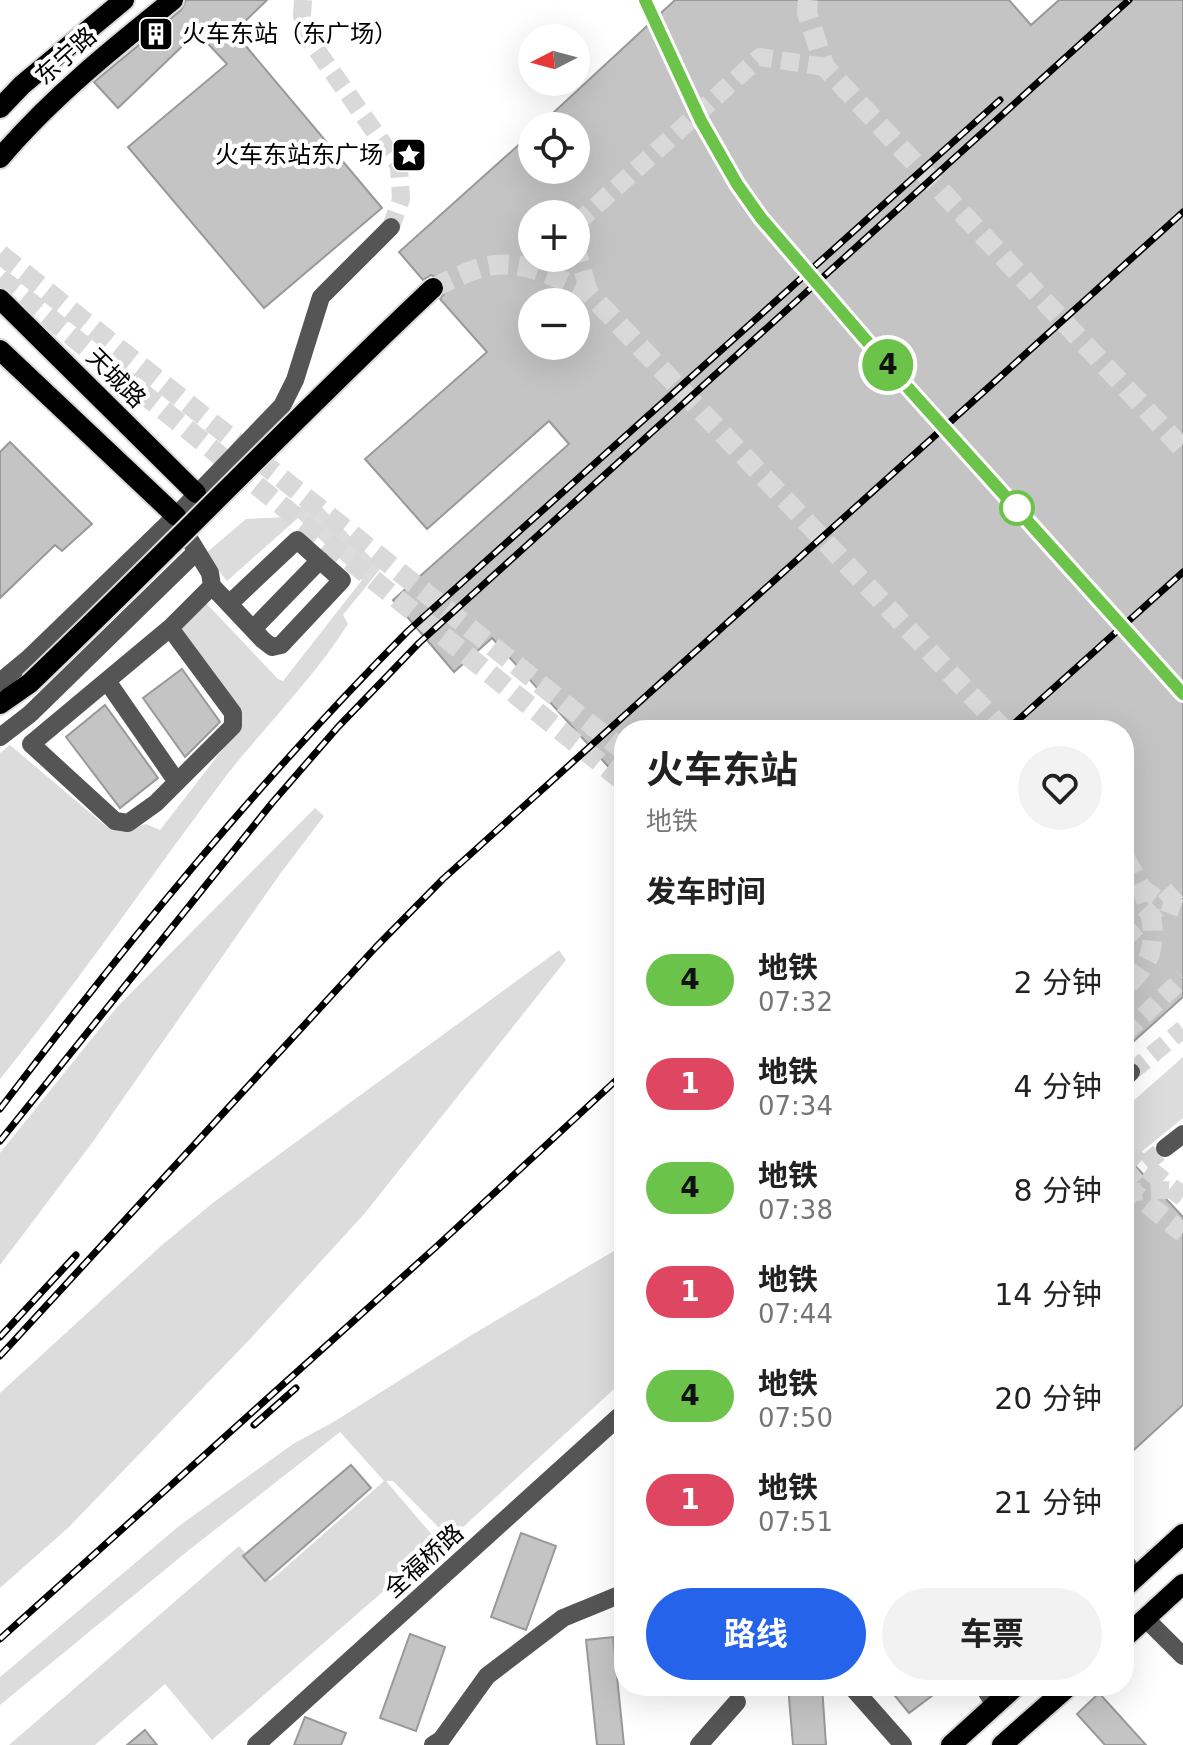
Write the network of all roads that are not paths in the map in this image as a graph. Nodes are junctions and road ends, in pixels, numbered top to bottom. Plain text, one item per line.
1 (124, 0) edge
2 (173, 0) edge
3 (0, 108) edge
4 (0, 158) edge
5 (391, 227) tunnel mouth
6 (433, 288) tunnel mouth
7 (0, 299) edge
8 (0, 350) edge
9 (196, 493) junction
10 (176, 516) junction
11 (196, 552) junction
12 (320, 560) junction
13 (212, 586) junction
14 (229, 604) junction
15 (170, 628) junction
16 (253, 629) junction
17 (107, 681) junction
18 (0, 682) edge
19 (0, 704) edge
20 (0, 737) edge
21 (177, 782) junction
22 (1183, 1134) edge
23 (1165, 1148) tunnel mouth
24 (614, 1427) edge
25 (1183, 1534) edge
26 (1134, 1567) edge
27 (1183, 1584) edge
28 (614, 1597) edge
29 (1146, 1619) junction
30 (1134, 1629) edge
31 (1183, 1656) edge
32 (860, 1696) edge
33 (989, 1696) edge
34 (1005, 1696) edge
35 (1058, 1696) edge
36 (737, 1702) dead end
37 (995, 1705) junction
38 (256, 1745) edge
39 (433, 1745) edge
40 (699, 1745) edge
41 (903, 1745) edge
42 (951, 1745) edge
43 (1002, 1745) edge

1 - 3 main road, 东宁路
2 - 4 main road, 东宁路
5 - 9 street
6 - 19 main road, bridge
7 - 9 main road, 天城路
8 - 10 main road
9 - 10 street
10 - 11 street
10 - 18 street
11 - 13 street
11 - 20 street
12 - 14 street
12 - 16 street
12 - 16 street
13 - 14 street
13 - 15 street
14 - 16 street
15 - 17 street
15 - 21 street
17 - 21 street
17 - 21 street
22 - 23 street
24 - 38 street, 全福桥路
25 - 26 main road
27 - 29 main road
28 - 39 street
29 - 30 main road
29 - 31 street
32 - 41 street
33 - 37 street
34 - 37 main road
35 - 43 main road
36 - 40 street
37 - 42 main road

